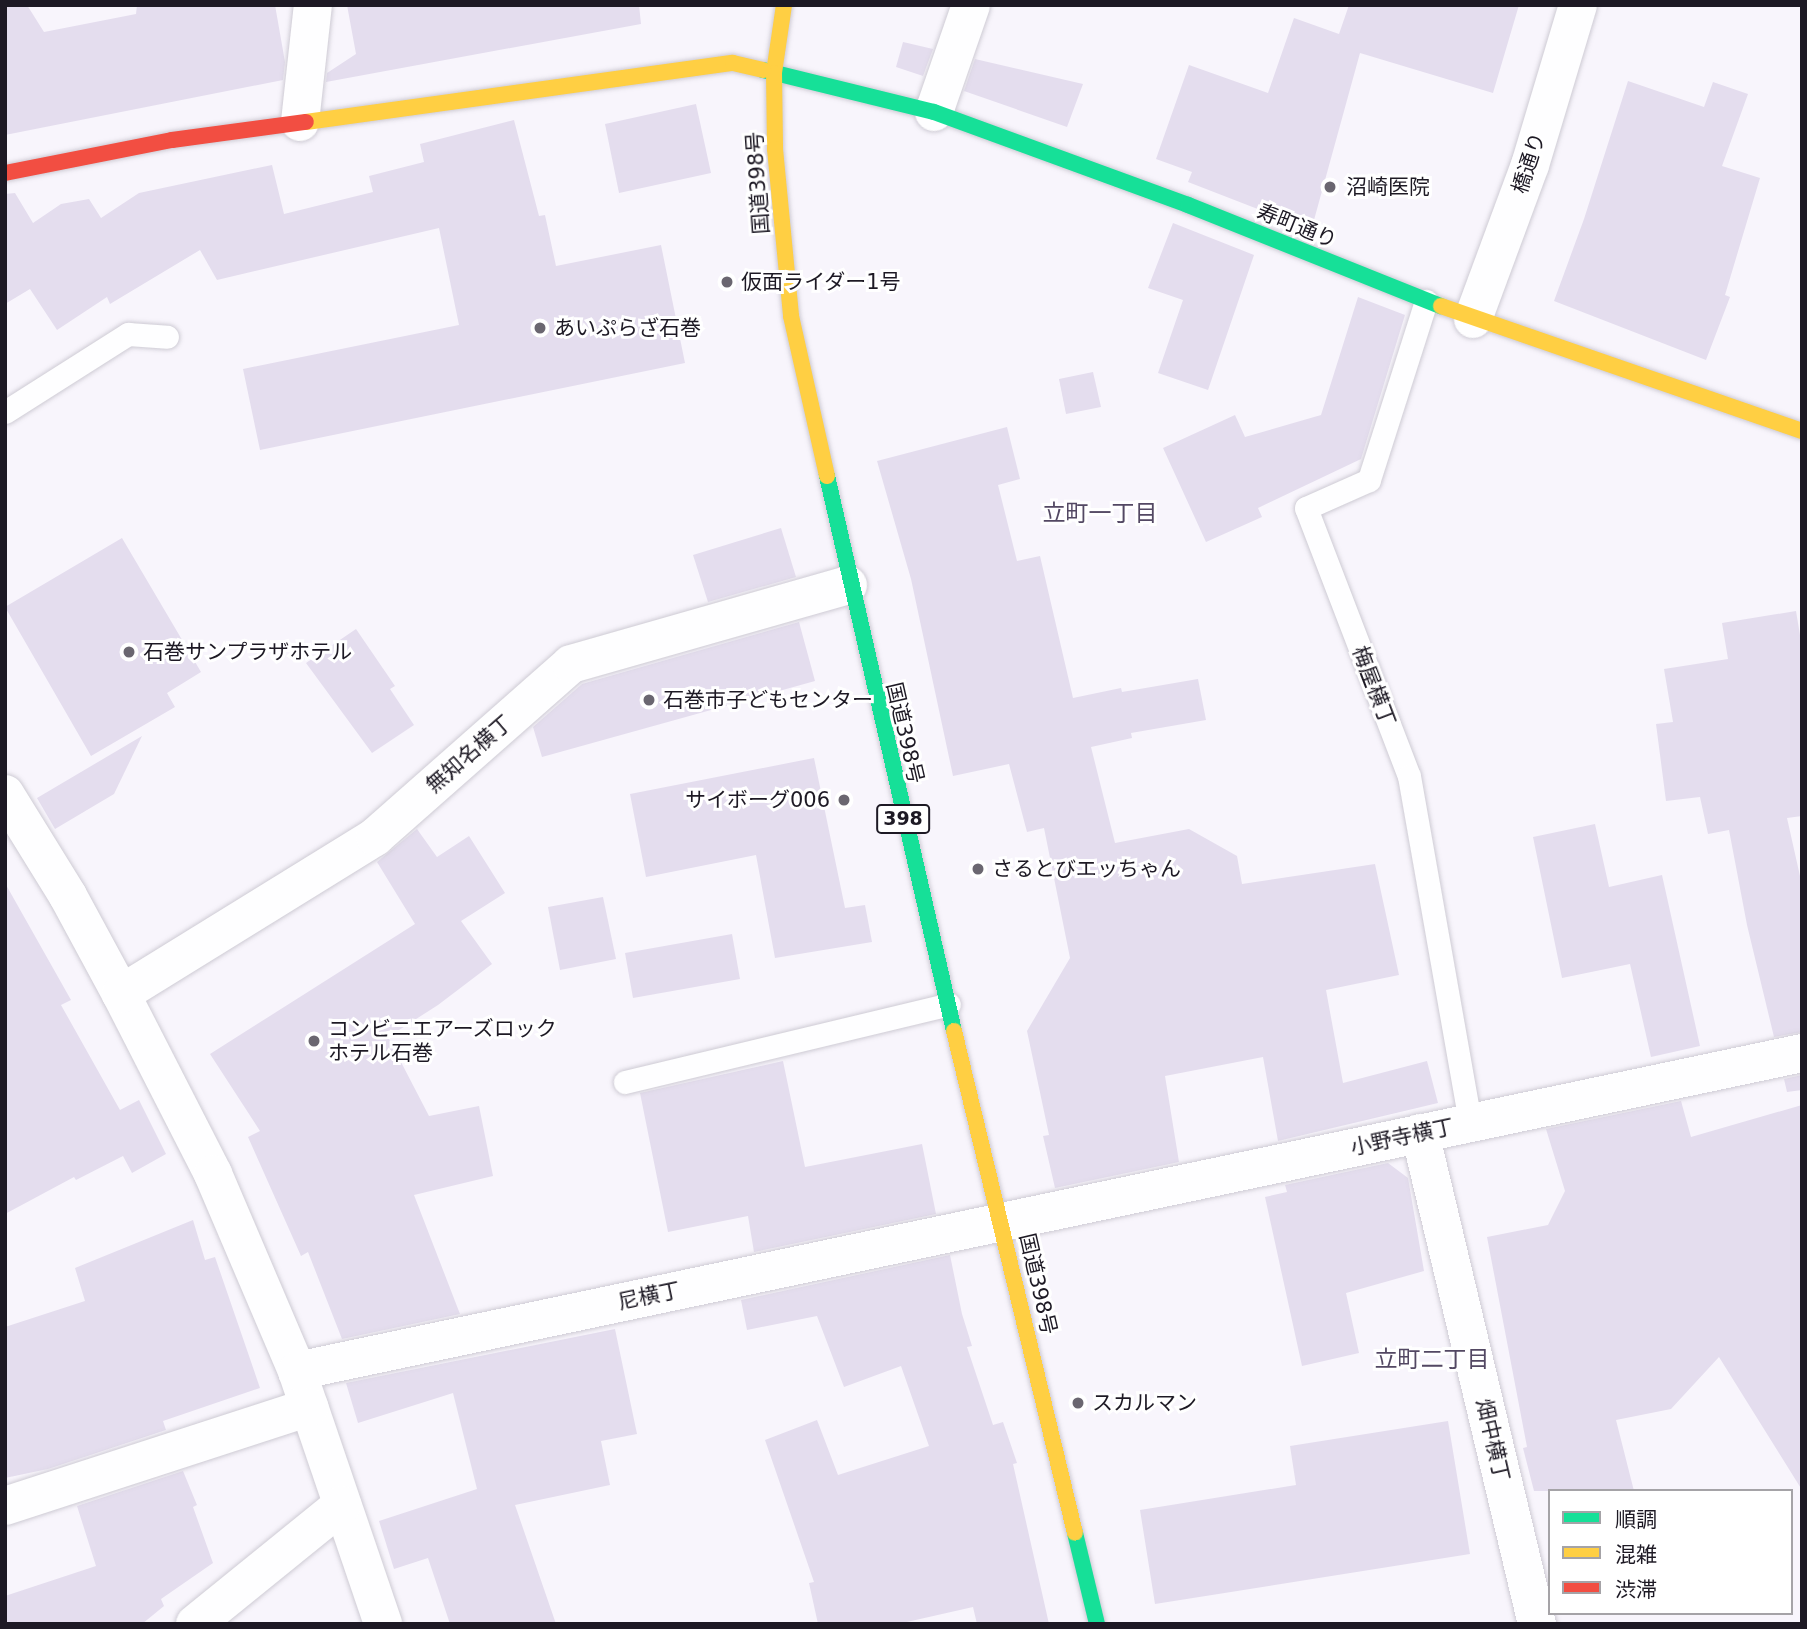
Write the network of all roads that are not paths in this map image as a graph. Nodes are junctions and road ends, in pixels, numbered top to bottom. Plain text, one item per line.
1 (313, 5) edge
2 (784, 5) edge
3 (971, 5) edge
4 (1578, 5) edge
5 (774, 73) junction
6 (934, 112) junction
7 (300, 122) junction
8 (5, 173) edge
9 (1426, 301) junction
10 (1473, 319) junction
11 (167, 337) dead end
12 (5, 412) edge
13 (1802, 431) edge
14 (848, 585) junction
15 (5, 794) edge
16 (121, 993) junction
17 (949, 1003) junction
18 (1802, 1053) edge
19 (625, 1082) dead end
20 (1469, 1122) junction
21 (1420, 1133) junction
22 (1001, 1221) junction
23 (297, 1371) junction
24 (309, 1407) junction
25 (5, 1506) edge
26 (342, 1506) junction
27 (195, 1624) edge
28 (383, 1624) edge
29 (1097, 1624) edge
30 (1536, 1624) edge

1 - 7 street
2 - 5 main road, 国道398号 / 398
3 - 6 street
4 - 10 street, 橋通り
5 - 6 main road, 寿町通り
5 - 7 main road, 寿町通り
5 - 14 main road, 国道398号 / 398
6 - 9 main road, 寿町通り
7 - 8 main road, 寿町通り
9 - 10 main road, 寿町通り
9 - 20 lane, 梅屋横丁
10 - 13 main road, 寿町通り
11 - 12 lane
14 - 16 street, 無知名横丁
14 - 17 main road, 国道398号 / 398
15 - 16 street
16 - 23 street
17 - 19 lane
17 - 22 main road, 国道398号 / 398
18 - 20 street, 小野寺横丁
20 - 21 street, 小野寺横丁
21 - 22 street, 小野寺横丁
21 - 30 street, 畑中横丁
22 - 23 street, 尼横丁
22 - 29 main road, 国道398号 / 398
23 - 24 street
24 - 25 street
24 - 26 street
26 - 27 street
26 - 28 street

